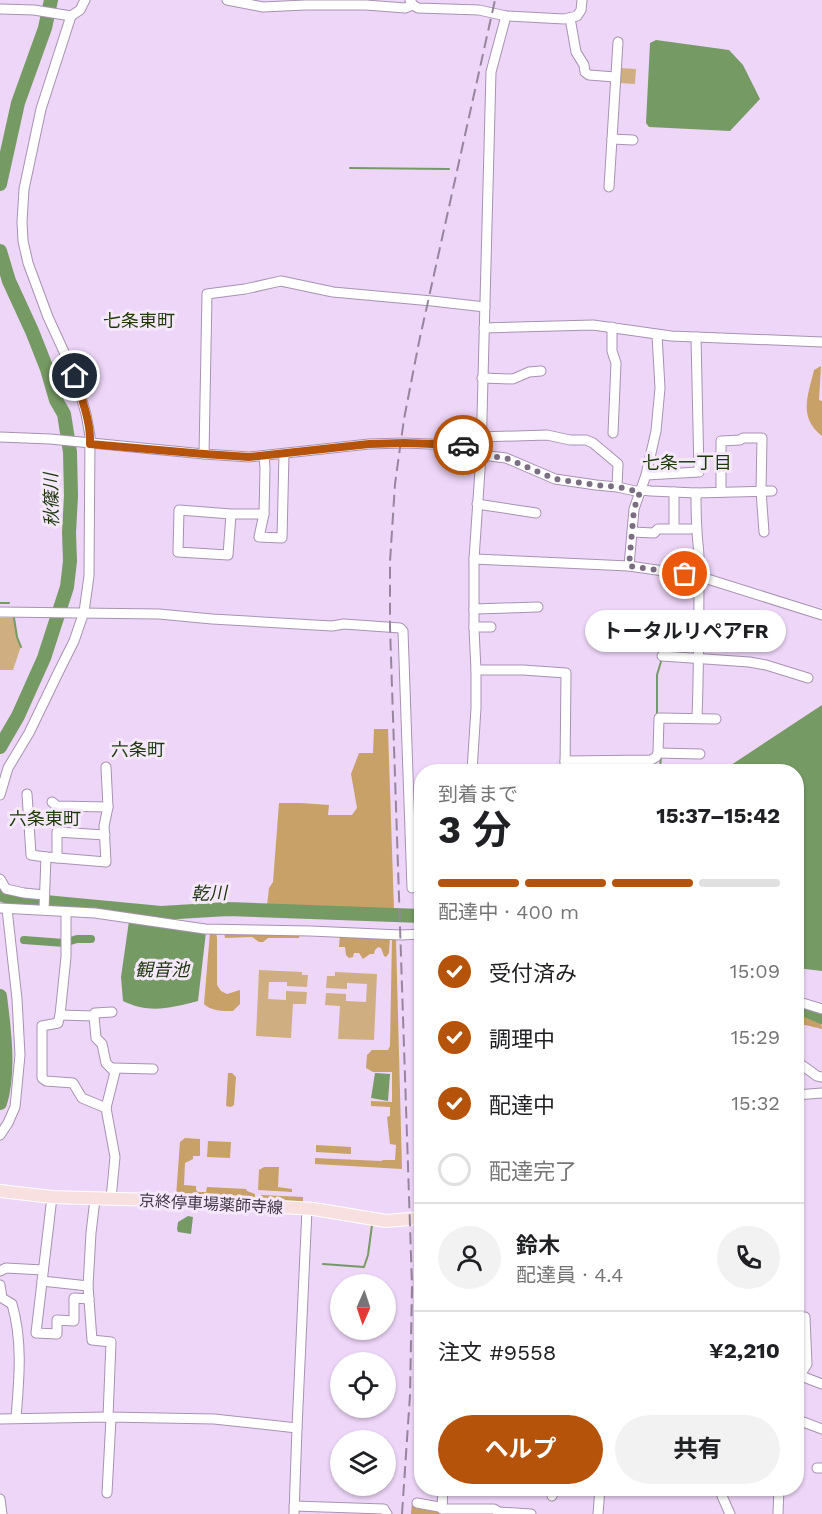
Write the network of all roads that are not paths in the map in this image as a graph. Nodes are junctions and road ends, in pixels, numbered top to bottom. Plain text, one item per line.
1 (85, 0) edge
2 (227, 0) edge
3 (582, 0) edge
4 (411, 2) edge
5 (21, 4) edge
6 (478, 5) edge
7 (0, 9) edge
8 (68, 15) junction
9 (506, 16) junction
10 (570, 18) junction
11 (618, 42) dead end
12 (615, 77) junction
13 (612, 139) junction
14 (633, 140) dead end
15 (609, 187) dead end
16 (485, 308) junction
17 (612, 327) junction
18 (484, 328) junction
19 (657, 335) junction
20 (696, 337) junction
21 (822, 342) edge
22 (541, 371) dead end
23 (482, 378) junction
24 (613, 434) dead end
25 (0, 437) edge
26 (87, 443) junction
27 (480, 446) junction
28 (204, 454) junction
29 (284, 454) junction
30 (264, 456) junction
31 (646, 475) junction
32 (618, 487) junction
33 (772, 490) dead end
34 (640, 491) junction
35 (761, 491) junction
36 (674, 492) junction
37 (721, 492) junction
38 (696, 493) junction
39 (477, 504) junction
40 (536, 513) dead end
41 (231, 514) junction
42 (264, 514) junction
43 (674, 528) junction
44 (690, 528) dead end
45 (632, 532) junction
46 (764, 532) dead end
47 (474, 559) junction
48 (629, 566) junction
49 (698, 576) junction
50 (538, 607) dead end
51 (474, 609) junction
52 (0, 612) edge
53 (82, 612) junction
54 (822, 615) edge
55 (474, 627) junction
56 (491, 627) dead end
57 (662, 656) dead end
58 (699, 658) junction
59 (476, 670) junction
60 (808, 678) dead end
61 (697, 718) junction
62 (716, 719) dead end
63 (658, 753) junction
64 (700, 754) dead end
65 (472, 764) edge
66 (565, 764) edge
67 (590, 764) edge
68 (106, 768) dead end
69 (27, 794) dead end
70 (0, 795) edge
71 (52, 802) dead end
72 (108, 807) junction
73 (105, 835) junction
74 (46, 857) junction
75 (57, 858) junction
76 (0, 879) edge
77 (412, 888) dead end
78 (44, 895) junction
79 (3, 909) edge
80 (44, 910) junction
81 (66, 912) junction
82 (414, 934) edge
83 (804, 1003) edge
84 (822, 1009) edge
85 (112, 1012) dead end
86 (60, 1015) junction
87 (94, 1016) junction
88 (804, 1067) edge
89 (112, 1068) junction
90 (153, 1069) dead end
91 (822, 1077) edge
92 (822, 1093) edge
93 (804, 1094) edge
94 (106, 1108) junction
95 (0, 1136) edge
96 (0, 1191) edge
97 (52, 1197) junction
98 (95, 1199) junction
99 (111, 1199) junction
100 (307, 1209) junction
101 (414, 1219) edge
102 (43, 1270) junction
103 (0, 1271) edge
104 (42, 1281) junction
105 (0, 1285) edge
106 (88, 1286) junction
107 (1, 1299) edge
108 (89, 1299) junction
109 (805, 1317) dead end
110 (804, 1368) edge
111 (804, 1377) edge
112 (822, 1383) edge
113 (16, 1418) junction
114 (109, 1418) junction
115 (0, 1419) edge
116 (804, 1422) edge
117 (297, 1428) junction
118 (822, 1429) edge
119 (107, 1493) dead end
120 (442, 1496) edge
121 (599, 1496) edge
122 (722, 1496) edge
123 (779, 1496) edge
124 (0, 1499) edge
125 (417, 1503) dead end
126 (442, 1509) junction
127 (294, 1510) edge
128 (499, 1513) edge
129 (3, 1514) edge
130 (387, 1514) edge
131 (531, 1514) edge
132 (598, 1514) edge
133 (730, 1514) edge
134 (778, 1514) edge

1 - 8 street
2 - 4 street
3 - 10 street
4 - 6 street
5 - 7 street
5 - 8 street
6 - 9 street
8 - 26 street
9 - 10 street
9 - 16 street
10 - 12 street
11 - 12 street
12 - 13 street
13 - 14 street
13 - 15 street
16 - 18 street
16 - 28 street
17 - 18 street
17 - 19 street
17 - 24 street
18 - 23 street
19 - 20 street
19 - 31 street
20 - 21 street
20 - 31 street
22 - 23 street
23 - 27 street
25 - 26 street
26 - 28 street
26 - 53 street
27 - 29 street
27 - 32 street
27 - 32 street
27 - 39 street
28 - 30 street
29 - 30 street
29 - 42 street
30 - 42 street
31 - 34 street
32 - 34 street
33 - 35 street
34 - 36 street
34 - 45 street
35 - 37 street
35 - 37 street
35 - 46 street
36 - 38 street
36 - 43 street
37 - 38 street
38 - 49 street
39 - 40 street
39 - 47 street
41 - 41 street
41 - 42 street
43 - 44 street
43 - 45 street
45 - 48 street
47 - 48 street
47 - 51 street
48 - 49 street
49 - 54 street
49 - 58 street
50 - 51 street
51 - 55 street
52 - 53 street
53 - 70 street
53 - 77 street
55 - 56 street
55 - 59 street
57 - 58 street
58 - 60 street
58 - 61 street
59 - 65 street
59 - 66 street
61 - 62 street
61 - 63 street
63 - 64 street
63 - 67 street
68 - 72 street
69 - 74 street
71 - 72 street
72 - 73 street
73 - 75 street
73 - 75 street
74 - 75 street
74 - 78 street
76 - 78 street
78 - 80 street
79 - 80 street
79 - 95 street
80 - 81 street
81 - 82 street
81 - 86 street
83 - 84 street
85 - 87 street
86 - 87 street
86 - 94 street
87 - 89 street
88 - 91 street
89 - 90 street
89 - 94 street
92 - 93 street
94 - 99 street
96 - 97 main road, 京終停車場薬師寺線
97 - 98 main road, 京終停車場薬師寺線
97 - 102 street
98 - 99 main road, 京終停車場薬師寺線
98 - 106 street
99 - 100 main road, 京終停車場薬師寺線
100 - 101 main road, 京終停車場薬師寺線
100 - 117 street
102 - 103 street
102 - 104 street
104 - 106 street
104 - 108 street
105 - 107 street
106 - 108 street
107 - 113 street
108 - 114 street
109 - 110 street
111 - 112 street
113 - 114 street
113 - 115 street
114 - 117 street
114 - 119 street
116 - 118 street
117 - 127 street
120 - 126 street
121 - 132 street
122 - 133 street
123 - 134 street
124 - 129 street
125 - 126 street
126 - 128 street
127 - 130 street
128 - 131 street

